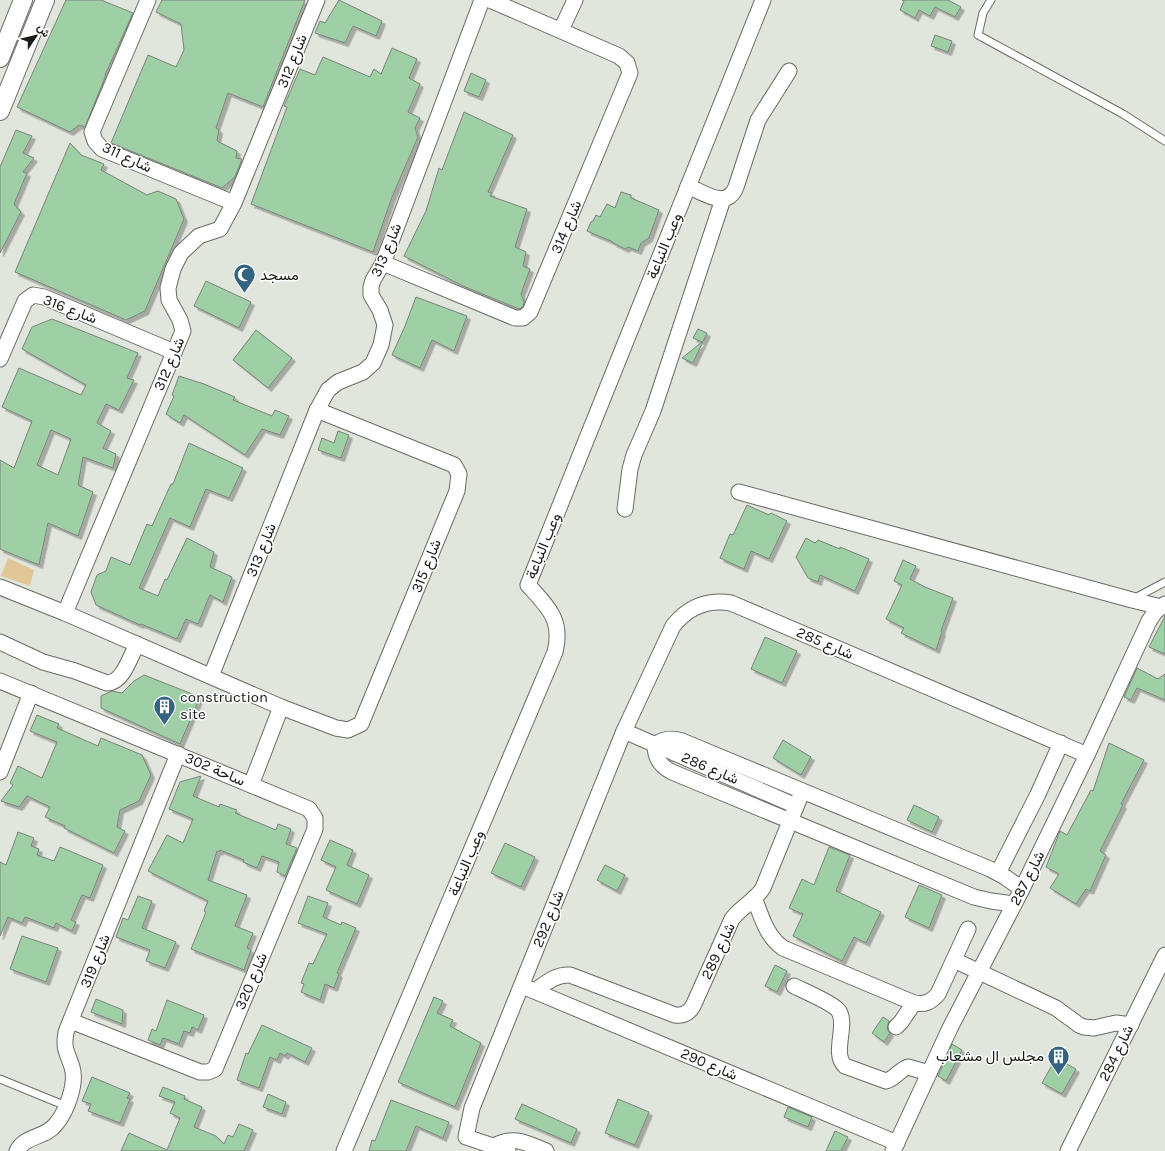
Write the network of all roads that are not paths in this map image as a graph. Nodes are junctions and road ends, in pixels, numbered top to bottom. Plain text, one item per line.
1 (23, 0) edge
2 (45, 0) edge
3 (148, 0) edge
4 (317, 0) edge
5 (482, 0) edge
6 (490, 0) edge
7 (576, 0) edge
8 (763, 0) edge
9 (991, 0) edge
10 (561, 30) junction
11 (0, 58) edge
12 (788, 71) dead end
13 (0, 111) edge
14 (1165, 142) edge
15 (688, 186) junction
16 (723, 199) junction
17 (234, 202) junction
18 (383, 263) junction
19 (174, 352) junction
20 (0, 360) edge
21 (317, 410) junction
22 (739, 492) dead end
23 (625, 509) dead end
24 (1165, 582) edge
25 (0, 587) edge
26 (1132, 600) junction
27 (1163, 606) edge
28 (65, 613) junction
29 (0, 642) edge
30 (137, 644) junction
31 (211, 676) junction
32 (0, 681) edge
33 (31, 693) junction
34 (281, 707) junction
35 (624, 731) junction
36 (1061, 743) junction
37 (655, 745) junction
38 (178, 754) junction
39 (1087, 755) junction
40 (0, 772) edge
41 (251, 785) junction
42 (802, 792) junction
43 (796, 806) junction
44 (790, 820) junction
45 (998, 873) junction
46 (1022, 889) junction
47 (754, 898) junction
48 (1014, 904) junction
49 (968, 929) dead end
50 (954, 960) junction
51 (1164, 961) edge
52 (979, 972) junction
53 (521, 985) junction
54 (794, 986) dead end
55 (535, 991) junction
56 (914, 1003) junction
57 (71, 1021) junction
58 (1131, 1024) junction
59 (896, 1027) dead end
60 (930, 1073) junction
61 (0, 1079) edge
62 (66, 1106) junction
63 (464, 1144) edge
64 (494, 1146) junction
65 (895, 1147) edge
66 (17, 1151) edge
67 (344, 1151) edge
68 (508, 1151) edge
69 (546, 1151) edge
70 (1068, 1151) edge

1 - 11 street
2 - 13 street
3 - 17 street, شارع 311
4 - 17 street, شارع 312
5 - 18 street, شارع 313
6 - 10 street
7 - 10 street
8 - 15 street, وعب النباعة
9 - 14 lane
10 - 18 street, شارع 314
12 - 16 street
15 - 16 street
15 - 67 street, وعب النباعة
16 - 23 street
17 - 19 street, شارع 312
18 - 21 street, شارع 313
19 - 20 street, شارع 316
19 - 28 street, شارع 312
21 - 31 street, شارع 313
21 - 34 street, شارع 315
22 - 26 street
24 - 26 lane
25 - 28 street
26 - 27 street
27 - 39 street, شارع 287
28 - 30 street
29 - 30 street
30 - 31 street
31 - 34 street
32 - 33 street, ساحة 302
33 - 38 street, ساحة 302
33 - 40 street
34 - 41 street, ساحة 302
35 - 36 street, شارع 285
35 - 37 street, شارع 286
35 - 53 street, شارع 292
36 - 39 street, شارع 285
36 - 45 street
37 - 42 street
37 - 43 street, شارع 286
37 - 44 street
38 - 41 street, ساحة 302
38 - 57 street, شارع 319
39 - 46 street, شارع 287
41 - 57 street, شارع 320
42 - 43 street, شارع 289
42 - 45 street
43 - 44 street, شارع 289
44 - 47 street, شارع 289
44 - 48 street
45 - 46 street
46 - 48 street, شارع 287
47 - 55 street, شارع 289
47 - 56 street
48 - 52 street, شارع 287
49 - 50 street
50 - 52 street
50 - 56 street
51 - 58 street, شارع 284
52 - 58 street
52 - 60 street, شارع 287
53 - 55 street, شارع 290
53 - 63 street, شارع 292
54 - 60 street
55 - 65 street, شارع 290
56 - 59 street
57 - 62 street, شارع 319
58 - 70 street, شارع 284
60 - 65 street, شارع 287
61 - 62 lane
62 - 66 street, شارع 319
63 - 64 street
64 - 68 street
64 - 69 street

